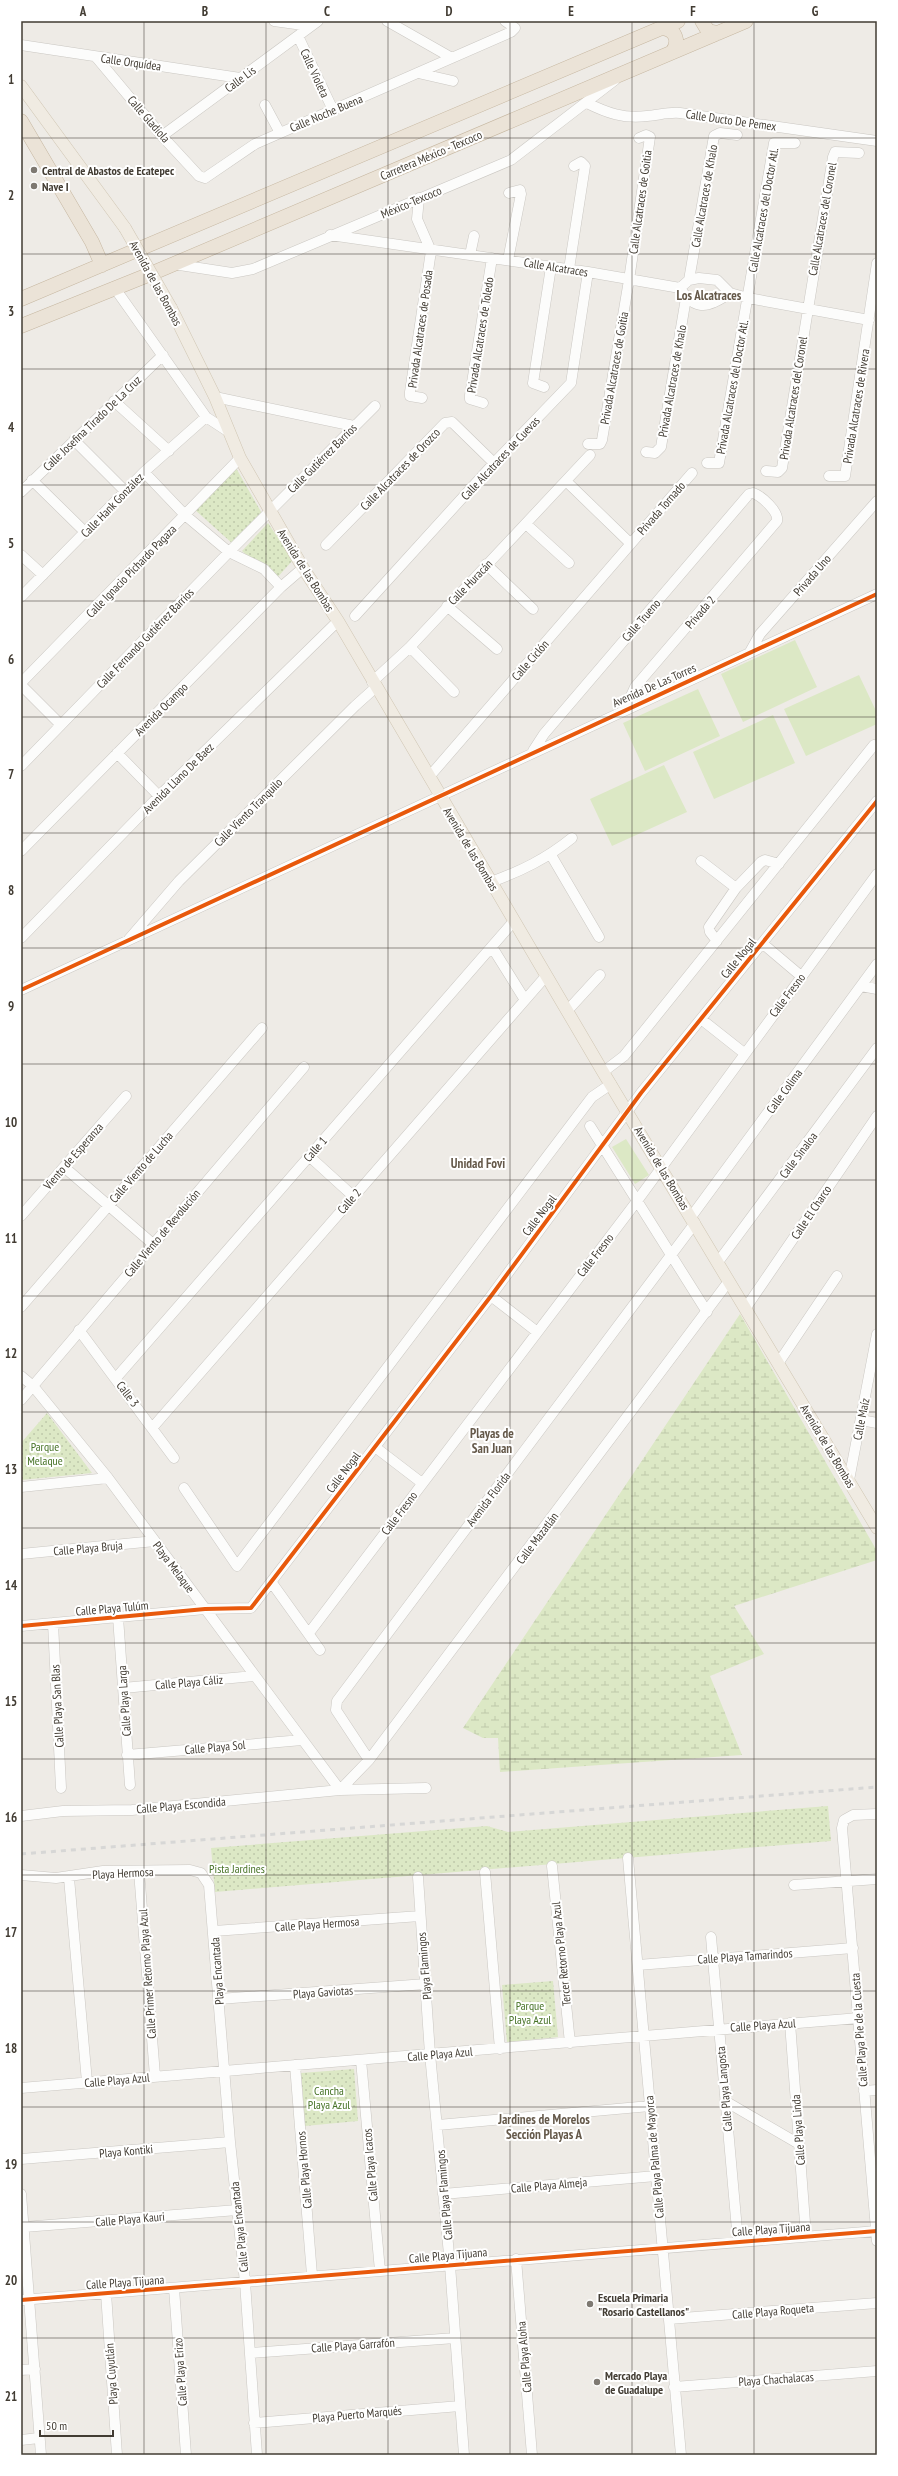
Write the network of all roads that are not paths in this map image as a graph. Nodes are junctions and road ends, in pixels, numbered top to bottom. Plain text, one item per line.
1 (274, 21) edge
2 (387, 21) edge
3 (504, 21) edge
4 (678, 21) edge
5 (702, 21) edge
6 (746, 21) edge
7 (314, 24) edge
8 (662, 28) junction
9 (718, 33) junction
10 (298, 36) junction
11 (21, 45) edge
12 (672, 52) junction
13 (96, 57) junction
14 (452, 58) junction
15 (418, 73) junction
16 (624, 73) junction
17 (240, 78) junction
18 (453, 81) dead end
19 (21, 86) edge
20 (587, 103) junction
21 (265, 105) dead end
22 (333, 110) junction
23 (21, 121) edge
24 (280, 133) junction
25 (737, 135) dead end
26 (162, 136) junction
27 (638, 138) dead end
28 (877, 141) edge
29 (795, 143) dead end
30 (859, 153) dead end
31 (574, 166) dead end
32 (205, 178) joint
33 (509, 193) dead end
34 (419, 198) junction
35 (330, 235) junction
36 (474, 236) dead end
37 (431, 251) junction
38 (470, 255) junction
39 (492, 258) junction
40 (508, 260) junction
41 (877, 263) edge
42 (174, 264) junction
43 (102, 265) junction
44 (551, 267) junction
45 (569, 269) junction
46 (588, 272) junction
47 (629, 280) junction
48 (689, 280) junction
49 (114, 287) junction
50 (680, 288) junction
51 (730, 293) junction
52 (686, 298) junction
53 (748, 298) junction
54 (21, 299) edge
55 (807, 310) junction
56 (869, 320) junction
57 (21, 326) edge
58 (163, 355) junction
59 (544, 387) dead end
60 (215, 398) junction
61 (422, 398) dead end
62 (114, 401) junction
63 (483, 403) dead end
64 (375, 406) dead end
65 (206, 417) junction
66 (354, 426) junction
67 (229, 432) junction
68 (74, 440) junction
69 (588, 444) dead end
70 (169, 451) junction
71 (646, 452) dead end
72 (590, 454) dead end
73 (240, 458) junction
74 (494, 463) junction
75 (707, 463) dead end
76 (766, 471) dead end
77 (144, 472) junction
78 (692, 473) dead end
79 (829, 476) dead end
80 (32, 480) junction
81 (566, 481) junction
82 (125, 490) junction
83 (21, 492) edge
84 (753, 493) joint
85 (877, 501) edge
86 (270, 511) junction
87 (185, 515) junction
88 (526, 524) junction
89 (85, 532) junction
90 (630, 543) junction
91 (326, 545) dead end
92 (229, 552) junction
93 (21, 555) edge
94 (569, 562) dead end
95 (486, 564) junction
96 (302, 568) junction
97 (43, 575) junction
98 (281, 586) junction
99 (877, 594) edge
100 (21, 597) edge
101 (447, 606) junction
102 (532, 609) dead end
103 (355, 616) dead end
104 (338, 621) junction
105 (410, 647) junction
106 (497, 649) dead end
107 (750, 652) junction
108 (21, 684) edge
109 (374, 685) junction
110 (454, 692) dead end
111 (624, 709) junction
112 (61, 725) junction
113 (874, 745) dead end
114 (533, 751) junction
115 (117, 753) junction
116 (21, 766) edge
117 (429, 777) junction
118 (440, 795) junction
119 (159, 796) junction
120 (877, 801) edge
121 (572, 838) dead end
122 (21, 851) edge
123 (551, 855) junction
124 (701, 861) dead end
125 (779, 864) junction
126 (877, 874) edge
127 (491, 882) junction
128 (736, 888) junction
129 (514, 921) junction
130 (599, 937) dead end
131 (21, 938) edge
132 (717, 941) junction
133 (127, 942) junction
134 (762, 943) junction
135 (492, 947) junction
136 (877, 964) edge
137 (600, 975) dead end
138 (546, 976) junction
139 (801, 976) junction
140 (861, 986) junction
141 (877, 989) edge
142 (21, 990) edge
143 (525, 1000) junction
144 (567, 1011) junction
145 (701, 1019) junction
146 (262, 1028) dead end
147 (877, 1048) edge
148 (744, 1053) junction
149 (304, 1067) dead end
150 (603, 1072) junction
151 (611, 1084) junction
152 (126, 1096) dead end
153 (628, 1112) junction
154 (877, 1116) edge
155 (590, 1126) dead end
156 (603, 1146) junction
157 (309, 1156) junction
158 (660, 1166) junction
159 (64, 1167) junction
160 (353, 1196) junction
161 (637, 1201) junction
162 (108, 1206) junction
163 (21, 1216) edge
164 (693, 1220) junction
165 (153, 1244) junction
166 (671, 1255) junction
167 (718, 1262) junction
168 (837, 1276) dead end
169 (729, 1281) junction
170 (491, 1296) junction
171 (21, 1307) edge
172 (745, 1309) junction
173 (707, 1312) junction
174 (79, 1330) junction
175 (536, 1332) junction
176 (877, 1334) edge
177 (779, 1362) junction
178 (21, 1376) edge
179 (116, 1378) junction
180 (33, 1386) junction
181 (21, 1400) edge
182 (861, 1420) junction
183 (877, 1423) edge
184 (153, 1427) junction
185 (375, 1447) junction
186 (174, 1458) dead end
187 (108, 1478) junction
188 (849, 1480) junction
189 (422, 1483) junction
190 (21, 1487) edge
191 (184, 1488) dead end
192 (877, 1528) edge
193 (155, 1541) junction
194 (21, 1554) edge
195 (272, 1583) junction
196 (205, 1609) junction
197 (118, 1617) junction
198 (53, 1623) junction
199 (21, 1626) edge
200 (309, 1634) junction
201 (320, 1650) dead end
202 (254, 1676) junction
203 (123, 1688) junction
204 (302, 1740) junction
205 (127, 1755) junction
206 (370, 1760) junction
207 (130, 1785) dead end
208 (61, 1788) dead end
209 (426, 1788) dead end
210 (340, 1790) junction
211 (877, 1814) edge
212 (21, 1816) edge
213 (628, 1858) dead end
214 (552, 1866) dead end
215 (139, 1871) junction
216 (485, 1872) dead end
217 (201, 1873) joint
218 (21, 1875) edge
219 (69, 1878) junction
220 (418, 1878) dead end
221 (877, 1879) edge
222 (847, 1881) junction
223 (794, 1885) dead end
224 (420, 1916) junction
225 (214, 1932) junction
226 (711, 1937) dead end
227 (853, 1948) junction
228 (713, 1958) junction
229 (638, 1965) junction
230 (426, 1984) junction
231 (219, 1999) junction
232 (859, 2018) junction
233 (790, 2023) junction
234 (719, 2029) junction
235 (643, 2037) junction
236 (570, 2043) junction
237 (500, 2049) junction
238 (430, 2054) junction
239 (361, 2060) junction
240 (295, 2065) junction
241 (226, 2071) junction
242 (155, 2076) junction
243 (87, 2082) junction
244 (21, 2088) edge
245 (877, 2090) edge
246 (864, 2091) junction
247 (725, 2101) junction
248 (650, 2106) junction
249 (438, 2125) junction
250 (230, 2142) junction
251 (799, 2144) junction
252 (21, 2159) edge
253 (873, 2160) edge
254 (656, 2176) junction
255 (21, 2194) edge
256 (443, 2194) junction
257 (237, 2210) junction
258 (24, 2227) junction
259 (876, 2231) edge
260 (806, 2236) junction
261 (738, 2241) junction
262 (877, 2241) edge
263 (661, 2248) junction
264 (516, 2259) junction
265 (450, 2265) junction
266 (380, 2271) junction
267 (312, 2276) junction
268 (245, 2282) junction
269 (174, 2288) junction
270 (106, 2294) junction
271 (25, 2299) edge
272 (877, 2302) edge
273 (669, 2319) junction
274 (455, 2338) junction
275 (250, 2353) junction
276 (35, 2369) junction
277 (21, 2370) edge
278 (877, 2371) edge
279 (674, 2386) junction
280 (460, 2406) junction
281 (254, 2423) junction
282 (39, 2438) junction
283 (21, 2440) edge
284 (41, 2455) edge
285 (117, 2455) edge
286 (186, 2455) edge
287 (256, 2455) edge
288 (464, 2455) edge
289 (532, 2455) edge
290 (681, 2455) edge

1 - 7 street
2 - 14 street
3 - 14 street, Calle Noche Buena
4 - 8 highway
5 - 9 highway
6 - 9 highway, Carretera México - Texcoco
7 - 10 street, Calle Lis
8 - 12 highway
8 - 43 highway
9 - 12 highway, Carretera México - Texcoco
10 - 17 street, Calle Lis
10 - 22 street, Calle Violeta
11 - 13 street, Calle Orquídea
12 - 16 highway, Carretera México - Texcoco
13 - 17 street, Calle Orquídea
13 - 26 street, Calle Gladiola
14 - 15 street, Calle Noche Buena
15 - 18 street
15 - 22 street, Calle Noche Buena
16 - 20 street, México-Texcoco
16 - 42 highway, Carretera México - Texcoco
17 - 26 street, Calle Lis
19 - 60 main road, Avenida de las Bombas, bridge
20 - 28 street, Calle Ducto De Pemex
20 - 34 street, México-Texcoco
21 - 24 street
22 - 24 street, Calle Noche Buena
23 - 43 highway
24 - 32 street, Calle Noche Buena
25 - 48 street, Calle Alcatraces de Khalo
26 - 32 street, Calle Gladiola
27 - 47 street, Calle Alcatraces de Goitia
29 - 53 street, Calle Alcatraces del Doctor Atl.
30 - 55 street, Calle Alcatraces del Coronel
31 - 45 street
33 - 40 street
34 - 35 street, México-Texcoco
34 - 37 street
35 - 37 street, Calle Alcatraces
35 - 42 street, México-Texcoco
36 - 38 street
37 - 38 street, Calle Alcatraces
37 - 61 street, Privada Alcatraces de Posada
38 - 39 street, Calle Alcatraces
39 - 40 street, Calle Alcatraces
39 - 63 street, Privada Alcatraces de Toledo
40 - 44 street, Calle Alcatraces
41 - 56 street
42 - 49 highway, Carretera México - Texcoco
43 - 54 highway
44 - 45 street, Calle Alcatraces
44 - 59 street
45 - 46 street, Calle Alcatraces
46 - 47 street, Calle Alcatraces
46 - 74 street, Calle Alcatraces de Cuevas
47 - 50 street, Calle Alcatraces
47 - 69 street, Privada Alcatraces de Goitia
48 - 50 street
48 - 51 street
49 - 57 highway, Carretera México - Texcoco
49 - 58 street
50 - 52 street
51 - 52 street
51 - 53 street
52 - 71 street, Privada Alcatraces de Khalo
53 - 55 street
53 - 75 street, Privada Alcatraces del Doctor Atl.
55 - 56 street
55 - 76 street, Privada Alcatraces del Coronel
56 - 79 street, Privada Alcatraces de Rivera
58 - 62 street, Calle Josefina Tirado De La Cruz
58 - 65 street
60 - 66 street
60 - 67 main road, Avenida de las Bombas
62 - 68 street, Calle Josefina Tirado De La Cruz
62 - 70 street
64 - 66 street, Calle Gutiérrez Barrios
65 - 67 street
65 - 70 street, Calle Hank González
66 - 86 street, Calle Gutiérrez Barrios
67 - 73 main road, Avenida de las Bombas
68 - 80 street, Calle Josefina Tirado De La Cruz
68 - 82 street
70 - 77 street, Calle Hank González
72 - 81 street, Calle Huracán
73 - 86 main road, Avenida de las Bombas
73 - 87 street, Calle Ignacio Pichardo Pagaza
74 - 91 street, Calle Alcatraces de Orozco
74 - 103 street, Calle Alcatraces de Cuevas
77 - 82 street, Calle Hank González
77 - 87 street
78 - 90 street, Privada Tornado
80 - 83 street, Calle Josefina Tirado De La Cruz
80 - 89 street
81 - 88 street, Calle Huracán
81 - 90 street
82 - 89 street, Calle Hank González
84 - 111 street, Privada 2
84 - 114 street, Calle Trueno
85 - 107 street, Privada Uno
86 - 92 street, Calle Fernando Gutiérrez Barrios
86 - 96 main road, Avenida de las Bombas
87 - 92 street
87 - 108 street, Calle Ignacio Pichardo Pagaza
88 - 94 street
88 - 95 street, Calle Huracán
89 - 97 street, Calle Hank González
90 - 117 street, Calle Ciclón
92 - 98 street
92 - 112 street, Calle Fernando Gutiérrez Barrios
93 - 97 street
95 - 101 street, Calle Huracán
95 - 102 street
96 - 98 street, Avenida Ocampo
96 - 104 main road, Avenida de las Bombas
97 - 100 street, Calle Hank González
98 - 115 street, Avenida Ocampo
99 - 107 street, Avenida De Las Torres
101 - 105 street, Calle Huracán
101 - 106 street
104 - 109 main road, Avenida de las Bombas
104 - 119 street, Avenida Llano De Baez
105 - 109 street, Calle Huracán
105 - 110 street
107 - 111 street, Avenida De Las Torres
108 - 112 street
109 - 117 main road, Avenida de las Bombas
109 - 133 street, Calle Viento Tranquilo
111 - 114 street, Avenida De Las Torres
112 - 116 street, Calle Fernando Gutiérrez Barrios
113 - 125 street
114 - 118 street, Avenida De Las Torres
115 - 119 street
115 - 122 street, Avenida Ocampo
117 - 118 main road, Avenida de las Bombas
118 - 127 main road, Avenida de las Bombas
118 - 133 street, Avenida De Las Torres
119 - 131 street, Avenida Llano De Baez
120 - 134 street, Calle Nogal
121 - 123 street
123 - 127 street
123 - 130 street
124 - 128 street
125 - 128 street
125 - 132 street
126 - 139 street, Calle Fresno
127 - 129 main road, Avenida de las Bombas
128 - 132 street
129 - 135 street, Calle 1
129 - 138 main road, Avenida de las Bombas
132 - 150 street
133 - 142 street, Avenida De Las Torres
134 - 139 street, Calle Nogal
134 - 145 street, Calle Nogal
135 - 143 street
135 - 157 street, Calle 1
136 - 140 street, Calle Colima
137 - 144 street
138 - 143 street, Calle 2
138 - 144 main road, Avenida de las Bombas
139 - 148 street, Calle Fresno
140 - 141 street
140 - 164 street, Calle Colima
143 - 160 street, Calle 2
144 - 150 main road, Avenida de las Bombas
145 - 148 street
145 - 153 street, Calle Nogal
146 - 162 street, Calle Viento de Lucha
147 - 167 street, Calle Sinaloa
148 - 158 street, Calle Fresno
149 - 165 street, Calle Viento de Revolución
150 - 151 main road, Avenida de las Bombas
151 - 153 main road, Avenida de las Bombas
151 - 191 street
152 - 159 street, Viento de Esperanza
153 - 156 street, Calle Nogal
153 - 158 main road, Avenida de las Bombas
154 - 172 street, Calle El Charco
155 - 156 street
156 - 161 street
156 - 170 street, Calle Nogal
157 - 160 street
157 - 179 street, Calle 1
158 - 161 street, Calle Fresno
158 - 164 main road, Avenida de las Bombas
159 - 162 street
159 - 163 street, Viento de Esperanza
160 - 184 street, Calle 2
161 - 166 street
161 - 175 street, Calle Fresno
162 - 165 street
162 - 171 street, Calle Viento de Lucha
164 - 166 street, Avenida Florida
164 - 167 main road, Avenida de las Bombas
165 - 174 street, Calle Viento de Revolución
166 - 173 street
166 - 206 street, Avenida Florida
167 - 169 main road, Avenida de las Bombas
168 - 177 street
169 - 172 main road, Avenida de las Bombas
169 - 173 street, Calle Mazatlán
170 - 175 street
170 - 185 street, Calle Nogal
172 - 177 main road, Avenida de las Bombas
173 - 206 street, Calle Mazatlán
174 - 179 street, Calle 3
174 - 180 street, Calle Viento de Revolución
175 - 189 street, Calle Fresno
176 - 182 street, Calle Maíz
177 - 188 main road, Avenida de las Bombas
178 - 180 street, Playa Melaque
179 - 184 street, Calle 3
180 - 181 street, Calle Viento de Revolución
180 - 187 street, Playa Melaque
182 - 183 street
182 - 188 street, Calle Maíz
184 - 186 street, Calle 3
185 - 189 street
185 - 195 street, Calle Nogal
187 - 190 street
187 - 193 street, Playa Melaque
188 - 192 main road, Avenida de las Bombas
189 - 200 street, Calle Fresno
193 - 194 street, Calle Playa Bruja
193 - 196 street, Playa Melaque
195 - 196 street, Calle Nogal
195 - 200 street
196 - 197 street, Calle Playa Tulúm
196 - 202 street, Playa Melaque
197 - 198 street, Calle Playa Tulúm
197 - 203 street, Calle Playa Larga
198 - 199 street, Calle Playa Tulúm
198 - 208 street, Calle Playa San Blas
200 - 201 street
202 - 203 street, Calle Playa Cáliz
202 - 204 street, Playa Melaque
203 - 205 street, Calle Playa Larga
204 - 205 street, Calle Playa Sol
204 - 210 street, Playa Melaque
205 - 207 street, Calle Playa Larga
206 - 210 street, Calle Mazatlán
209 - 210 street, Calle Playa Escondida
210 - 212 street, Calle Playa Escondida
211 - 222 street, Calle Playa Pie de la Cuesta
213 - 229 street, Calle Playa Palma de Mayorca
214 - 236 street, Tercer Retorno Playa Azul
215 - 217 street, Playa Hermosa
215 - 219 street, Playa Hermosa
215 - 242 street, Calle Primer Retorno Playa Azul
216 - 237 street
217 - 225 street, Playa Encantada
218 - 219 street, Playa Hermosa
219 - 243 street
220 - 224 street, Playa Flamingos
221 - 222 street
222 - 223 street
222 - 227 street, Calle Playa Pie de la Cuesta
224 - 225 street, Calle Playa Hermosa
224 - 230 street, Playa Flamingos
225 - 231 street, Playa Encantada
226 - 228 street, Calle Playa Langosta
227 - 228 street, Calle Playa Tamarindos
227 - 232 street, Calle Playa Pie de la Cuesta
228 - 229 street, Calle Playa Tamarindos
228 - 234 street, Calle Playa Langosta
229 - 235 street, Calle Playa Palma de Mayorca
230 - 231 street, Playa Gaviotas
230 - 238 street, Playa Flamingos
231 - 241 street, Playa Encantada
232 - 233 street, Calle Playa Azul
232 - 246 street, Calle Playa Pie de la Cuesta
233 - 234 street, Calle Playa Azul
233 - 251 street, Calle Playa Linda
234 - 235 street, Calle Playa Azul
234 - 247 street, Calle Playa Langosta
235 - 236 street, Calle Playa Azul
235 - 248 street, Calle Playa Palma de Mayorca
236 - 237 street, Calle Playa Azul
237 - 238 street, Calle Playa Azul
238 - 239 street, Calle Playa Azul
238 - 249 street, Calle Playa Flamingos
239 - 240 street, Calle Playa Azul
239 - 266 street, Calle Playa Icacos
240 - 241 street, Calle Playa Azul
240 - 267 street, Calle Playa Hornos
241 - 242 street, Calle Playa Azul
241 - 250 street, Calle Playa Encantada
242 - 243 street, Calle Playa Azul
243 - 244 street, Calle Playa Azul
245 - 246 street
246 - 253 street, Calle Playa Pie de la Cuesta
247 - 251 street
247 - 261 street, Calle Playa Langosta
248 - 249 street
248 - 254 street, Calle Playa Palma de Mayorca
249 - 256 street, Calle Playa Flamingos
250 - 252 street, Playa Kontiki
250 - 257 street, Calle Playa Encantada
251 - 260 street, Calle Playa Linda
253 - 259 street, Calle Playa Pie de la Cuesta
254 - 256 street, Calle Playa Almeja
254 - 263 street, Calle Playa Palma de Mayorca
255 - 258 street
256 - 265 street, Calle Playa Flamingos
257 - 258 street, Calle Playa Kauri
257 - 268 street, Calle Playa Encantada
258 - 271 street
259 - 260 street, Calle Playa Tijuana
259 - 262 street, Calle Playa Pie de la Cuesta
260 - 261 street, Calle Playa Tijuana
261 - 263 street, Calle Playa Tijuana
263 - 264 street, Calle Playa Tijuana
263 - 273 street, Calle Playa Palma de Mayorca
264 - 265 street, Calle Playa Tijuana
264 - 289 street, Calle Playa Aloha
265 - 266 street, Calle Playa Tijuana
265 - 274 street, Calle Playa Flamingos
266 - 267 street, Calle Playa Tijuana
267 - 268 street, Calle Playa Tijuana
268 - 269 street, Calle Playa Tijuana
268 - 275 street, Calle Playa Encantada
269 - 270 street, Calle Playa Tijuana
269 - 286 street, Calle Playa Erizo
270 - 271 street, Calle Playa Tijuana
270 - 285 street, Playa Cuyutlán
271 - 276 street
272 - 273 street, Calle Playa Roqueta
273 - 279 street, Calle Playa Palma de Mayorca
274 - 275 street, Calle Playa Garrafón
274 - 280 street, Calle Playa Flamingos
275 - 281 street, Calle Playa Encantada
276 - 277 street
276 - 282 street
278 - 279 street, Playa Chachalacas
279 - 290 street, Calle Playa Palma de Mayorca
280 - 281 street, Playa Puerto Marqués
280 - 288 street, Calle Playa Flamingos
281 - 287 street, Calle Playa Encantada
282 - 283 street
282 - 284 street

